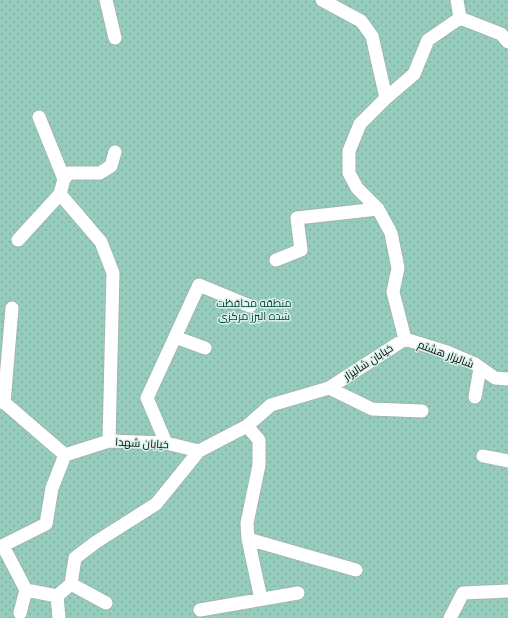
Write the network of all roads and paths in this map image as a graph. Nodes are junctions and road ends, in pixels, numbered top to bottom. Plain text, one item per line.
1 (106, 0) edge
2 (322, 0) edge
3 (457, 0) edge
4 (460, 18) junction
5 (115, 38) dead end
6 (508, 42) edge
7 (386, 98) junction
8 (39, 117) dead end
9 (115, 152) dead end
10 (64, 180) junction
11 (60, 194) junction
12 (378, 209) junction
13 (18, 240) dead end
14 (276, 260) dead end
15 (250, 306) dead end
16 (12, 308) dead end
17 (175, 337) junction
18 (405, 338) junction
19 (206, 348) dead end
20 (480, 368) junction
21 (508, 379) edge
22 (329, 388) junction
23 (475, 397) dead end
24 (2, 401) edge
25 (422, 411) dead end
26 (247, 426) junction
27 (109, 441) junction
28 (166, 443) junction
29 (199, 451) junction
30 (66, 455) junction
31 (483, 456) dead end
32 (508, 461) edge
33 (248, 539) junction
34 (2, 546) edge
35 (356, 570) dead end
36 (71, 584) junction
37 (26, 590) junction
38 (508, 591) edge
39 (298, 593) dead end
40 (57, 596) junction
41 (261, 599) junction
42 (106, 603) dead end
43 (200, 610) dead end
44 (20, 613) dead end
45 (59, 618) edge
46 (450, 618) edge

1 - 5 street
2 - 7 street
3 - 4 street
4 - 6 street
4 - 7 street, خیابان شالیزار
7 - 12 street, خیابان شالیزار
8 - 10 street
9 - 10 street
10 - 11 street
11 - 13 street
11 - 27 street
12 - 14 street
12 - 18 street, خیابان شالیزار
15 - 17 street
16 - 24 street
17 - 19 street
17 - 28 street
18 - 20 street, شالیزار هشتم
18 - 22 street, خیابان شالیزار
20 - 21 street, شالیزار هشتم
20 - 23 street
22 - 25 street
22 - 26 street, خیابان شالیزار
24 - 30 street
26 - 29 street, خیابان شالیزار
26 - 33 street
27 - 28 street, خیابان شهدا
27 - 30 street, خیابان شهدا
28 - 29 street, خیابان شهدا
29 - 36 street, خیابان شالیزار
30 - 34 street
31 - 32 street
33 - 35 street
33 - 41 street
34 - 37 street
36 - 40 street
36 - 42 street
37 - 40 street
37 - 44 street
38 - 46 street
39 - 41 street
40 - 45 street
41 - 43 street

